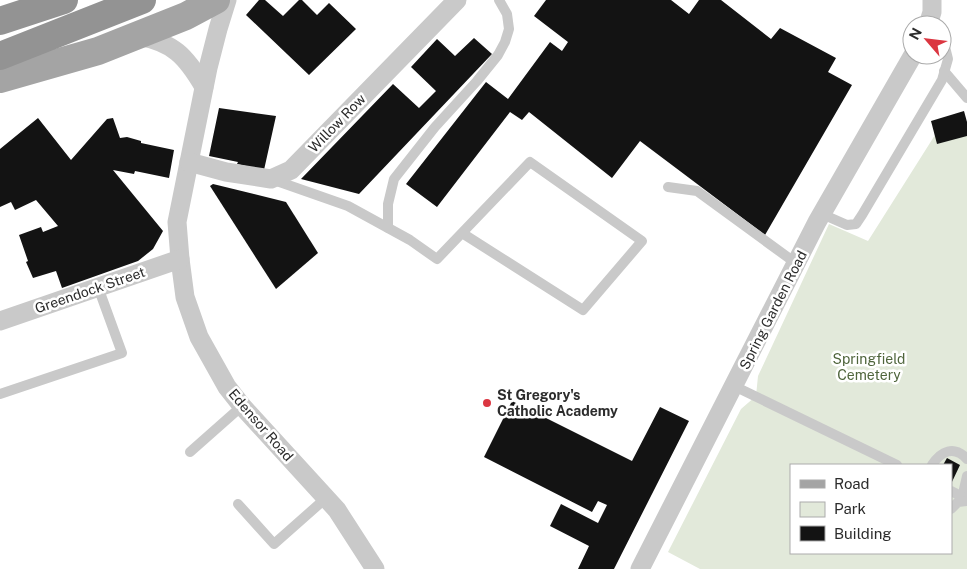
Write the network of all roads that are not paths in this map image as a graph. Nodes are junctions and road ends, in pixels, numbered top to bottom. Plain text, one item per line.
1 (64, 0) edge
2 (142, 0) edge
3 (216, 0) edge
4 (227, 0) edge
5 (457, 0) edge
6 (499, 0) edge
7 (932, 0) edge
8 (932, 15) edge
9 (0, 21) edge
10 (136, 36) junction
11 (0, 56) edge
12 (906, 65) edge
13 (946, 65) edge
14 (944, 71) junction
15 (0, 79) edge
16 (204, 87) junction
17 (967, 98) edge
18 (189, 162) junction
19 (270, 178) junction
20 (668, 187) dead end
21 (822, 214) junction
22 (388, 228) junction
23 (462, 232) junction
24 (180, 260) junction
25 (797, 264) junction
26 (98, 287) junction
27 (0, 321) edge
28 (734, 386) junction
29 (0, 394) edge
30 (242, 406) junction
31 (190, 452) dead end
32 (967, 459) edge
33 (895, 464) edge
34 (933, 464) edge
35 (967, 476) edge
36 (952, 492) edge
37 (326, 498) junction
38 (967, 499) edge
39 (238, 504) dead end
40 (952, 508) edge
41 (375, 569) edge
42 (640, 569) edge

1 - 9 highway
2 - 11 highway
3 - 10 main road
4 - 16 street, Edensor Road
5 - 19 street, Willow Row
6 - 22 lane
7 - 8 street
10 - 15 main road
10 - 16 street
12 - 21 street, Spring Garden Road
13 - 14 lane
14 - 17 lane
14 - 21 lane
16 - 18 street, Edensor Road
18 - 19 street
18 - 24 street, Edensor Road
19 - 22 lane
20 - 25 lane
21 - 25 street, Spring Garden Road
22 - 23 lane
23 - 23 lane
24 - 26 street, Greendock Street
24 - 30 street, Edensor Road
25 - 28 street, Spring Garden Road
26 - 27 street, Greendock Street
26 - 29 lane
28 - 33 lane
28 - 42 street, Spring Garden Road
30 - 31 lane
30 - 37 street, Edensor Road
32 - 34 lane
35 - 38 lane
36 - 38 lane
37 - 39 lane
37 - 41 street, Edensor Road
38 - 40 lane

